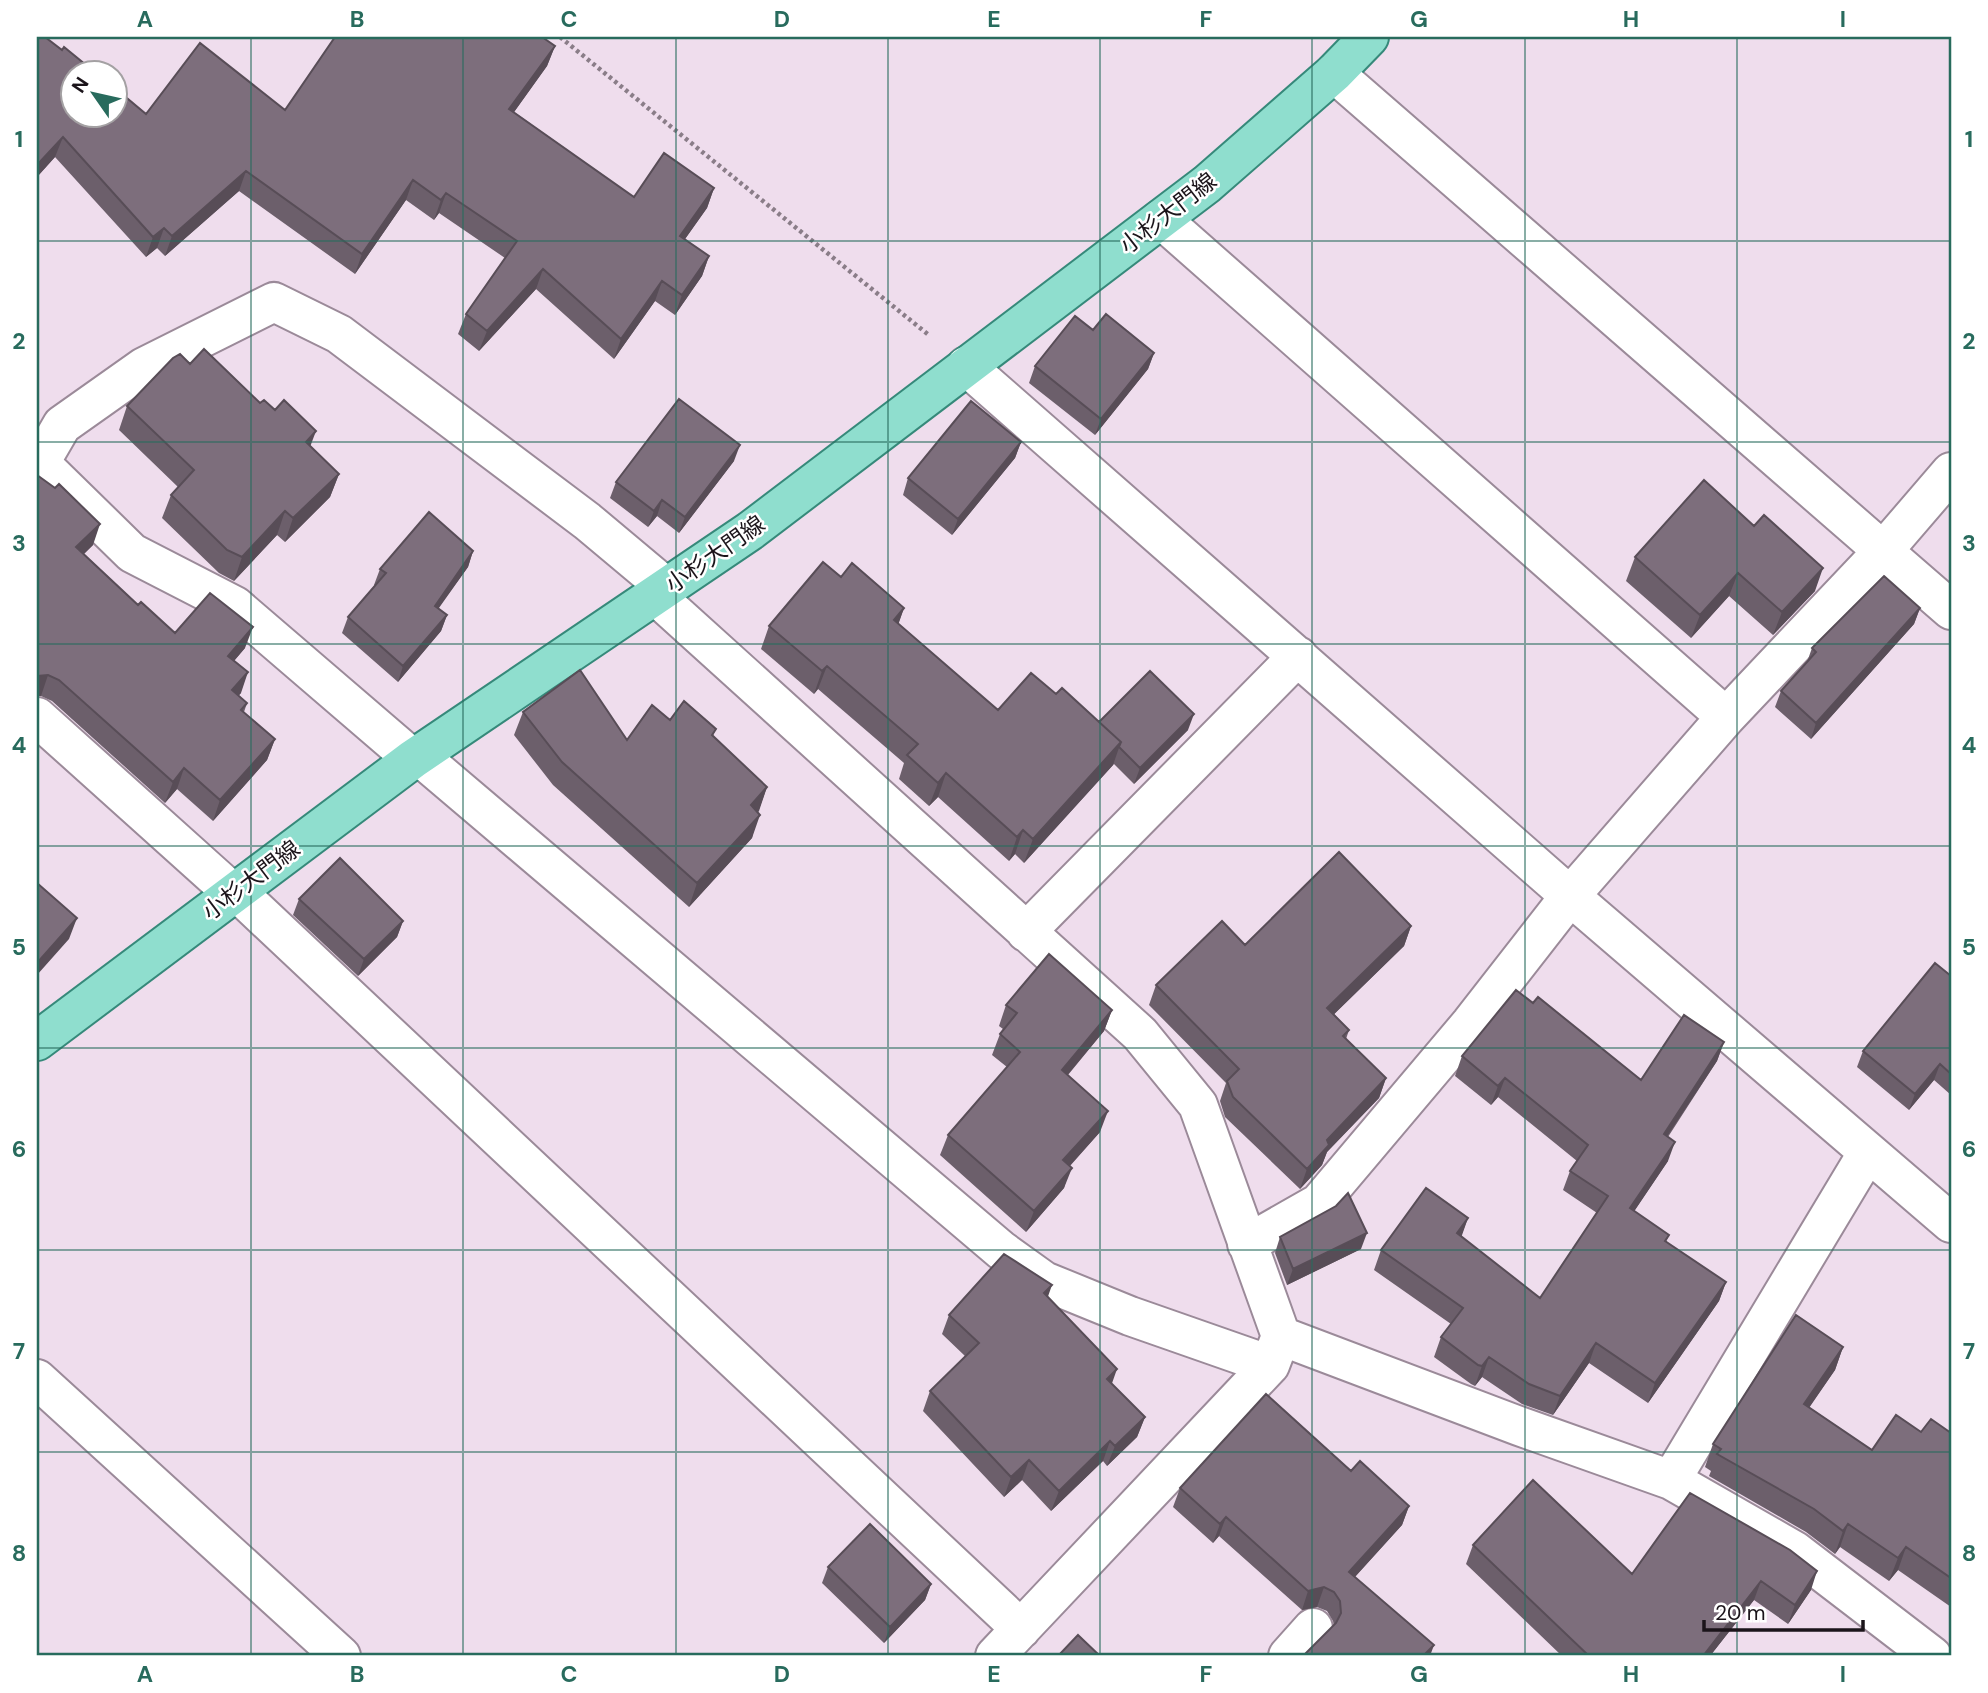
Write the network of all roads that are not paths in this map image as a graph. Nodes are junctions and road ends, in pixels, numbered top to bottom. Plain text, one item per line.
1 (1369, 37) edge
2 (1334, 73) junction
3 (1161, 219) junction
4 (966, 366) junction
5 (38, 463) edge
6 (1951, 472) edge
7 (1883, 551) junction
8 (662, 592) junction
9 (1951, 610) edge
10 (1298, 656) junction
11 (1726, 717) junction
12 (37, 718) edge
13 (415, 757) junction
14 (235, 892) junction
15 (1570, 896) junction
16 (1026, 932) junction
17 (37, 1041) edge
18 (1868, 1152) junction
19 (1951, 1223) edge
20 (1247, 1244) junction
21 (1276, 1350) junction
22 (37, 1379) edge
23 (1671, 1480) junction
24 (1313, 1628) dead end
25 (1021, 1629) junction
26 (341, 1656) edge
27 (995, 1656) edge
28 (1288, 1656) edge
29 (1932, 1656) edge

1 - 2 main road, 小杉大門線
2 - 3 main road, 小杉大門線
2 - 7 street
3 - 4 main road, 小杉大門線
3 - 11 street
4 - 8 main road, 小杉大門線
4 - 10 street
5 - 8 street
5 - 13 street
6 - 7 street
7 - 9 street
7 - 11 street
8 - 13 main road, 小杉大門線
8 - 16 street
10 - 15 street
10 - 16 street
11 - 15 street
12 - 14 street
13 - 14 main road, 小杉大門線
13 - 21 street
14 - 17 main road, 小杉大門線
14 - 25 street
15 - 18 street
15 - 20 street
16 - 20 street
18 - 19 street
18 - 23 street
20 - 21 street
21 - 23 street
21 - 25 street
22 - 26 street
23 - 29 street
24 - 28 street
25 - 27 street

